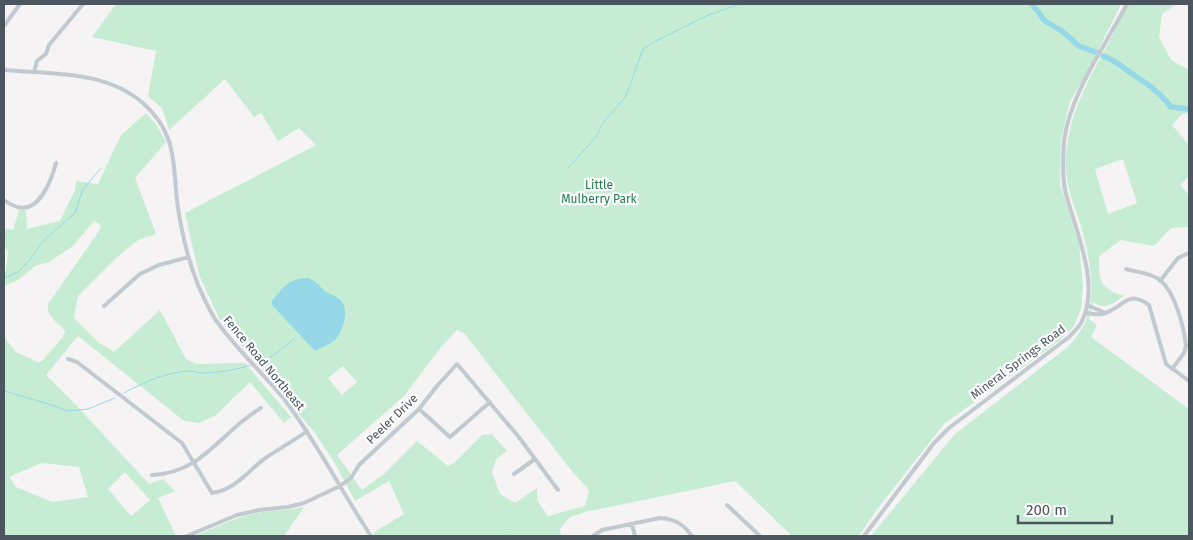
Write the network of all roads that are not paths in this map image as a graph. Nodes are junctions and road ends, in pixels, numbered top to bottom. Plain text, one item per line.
1 (20, 4) edge
2 (83, 4) edge
3 (1127, 4) edge
4 (4, 26) edge
5 (4, 70) edge
6 (34, 72) junction
7 (56, 163) dead end
8 (4, 200) edge
9 (1189, 254) edge
10 (189, 257) junction
11 (1126, 269) dead end
12 (1160, 280) junction
13 (1087, 305) junction
14 (104, 306) dead end
15 (1086, 312) junction
16 (1106, 312) junction
17 (68, 359) dead end
18 (1172, 369) junction
19 (1189, 381) edge
20 (490, 402) junction
21 (261, 408) dead end
22 (419, 410) junction
23 (307, 431) junction
24 (535, 459) junction
25 (194, 462) junction
26 (514, 474) dead end
27 (152, 475) dead end
28 (340, 486) junction
29 (558, 490) dead end
30 (727, 505) dead end
31 (632, 524) junction
32 (187, 536) edge
33 (371, 536) edge
34 (593, 536) edge
35 (635, 536) edge
36 (692, 536) edge
37 (760, 536) edge
38 (864, 536) edge

1 - 4 street
2 - 6 street
3 - 13 street, Mineral Springs Road
5 - 6 street, Fence Road Northeast
6 - 10 street, Fence Road Northeast
7 - 8 street
9 - 12 street
10 - 14 street
10 - 23 street, Fence Road Northeast
11 - 12 street
12 - 18 street
13 - 15 street, Mineral Springs Road
13 - 16 street
15 - 16 street
15 - 38 street, Mineral Springs Road
16 - 18 street
17 - 25 street
18 - 19 street
20 - 22 street
20 - 22 street, Peeler Drive
20 - 24 street
21 - 25 street
22 - 28 street, Peeler Drive
23 - 25 street
23 - 28 street, Fence Road Northeast
24 - 26 street
24 - 29 street
25 - 27 street
28 - 32 street
28 - 33 street, Fence Road Northeast
30 - 37 street
31 - 34 street
31 - 35 street
31 - 36 street

